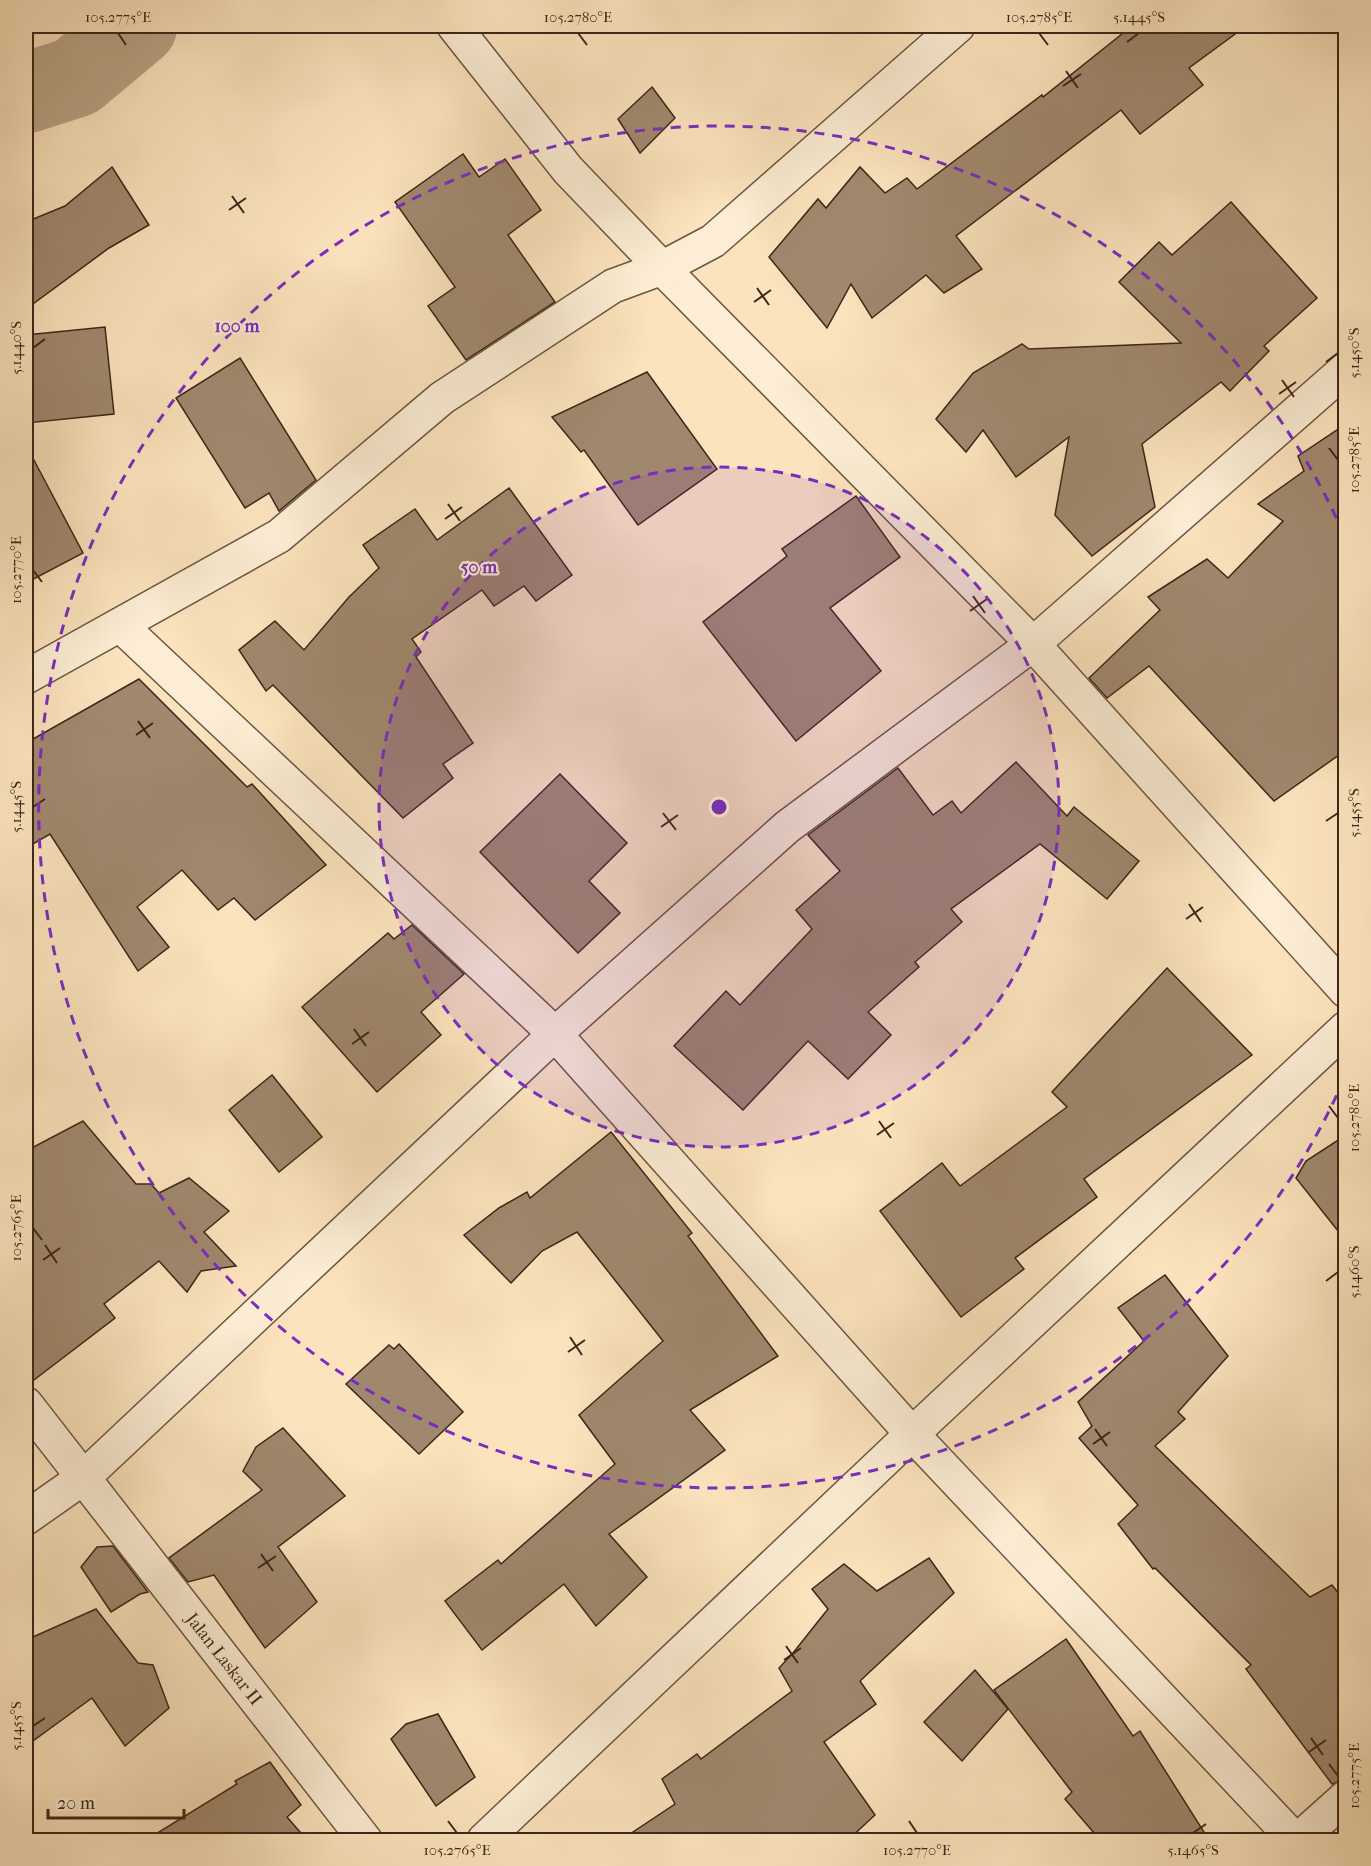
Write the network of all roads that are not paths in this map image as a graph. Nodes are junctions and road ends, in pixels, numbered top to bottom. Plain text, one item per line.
1 (454, 26) edge
2 (958, 26) edge
3 (662, 268) junction
4 (1346, 369) edge
5 (120, 625) junction
6 (1033, 644) junction
7 (26, 678) edge
8 (1346, 991) edge
9 (1346, 1028) edge
10 (555, 1034) junction
11 (26, 1404) edge
12 (912, 1434) junction
13 (83, 1478) junction
14 (26, 1518) edge
15 (1346, 1797) edge
16 (365, 1840) edge
17 (484, 1840) edge
18 (1297, 1840) edge

1 - 3 street
2 - 3 street
3 - 5 street
3 - 6 street
4 - 6 street
5 - 7 street
5 - 10 street
6 - 8 street
6 - 10 street
9 - 12 street
10 - 12 street
10 - 13 street
11 - 13 street, Jalan Laskar II
12 - 17 street
12 - 18 street
13 - 14 street
13 - 16 street, Jalan Laskar II
15 - 18 street

